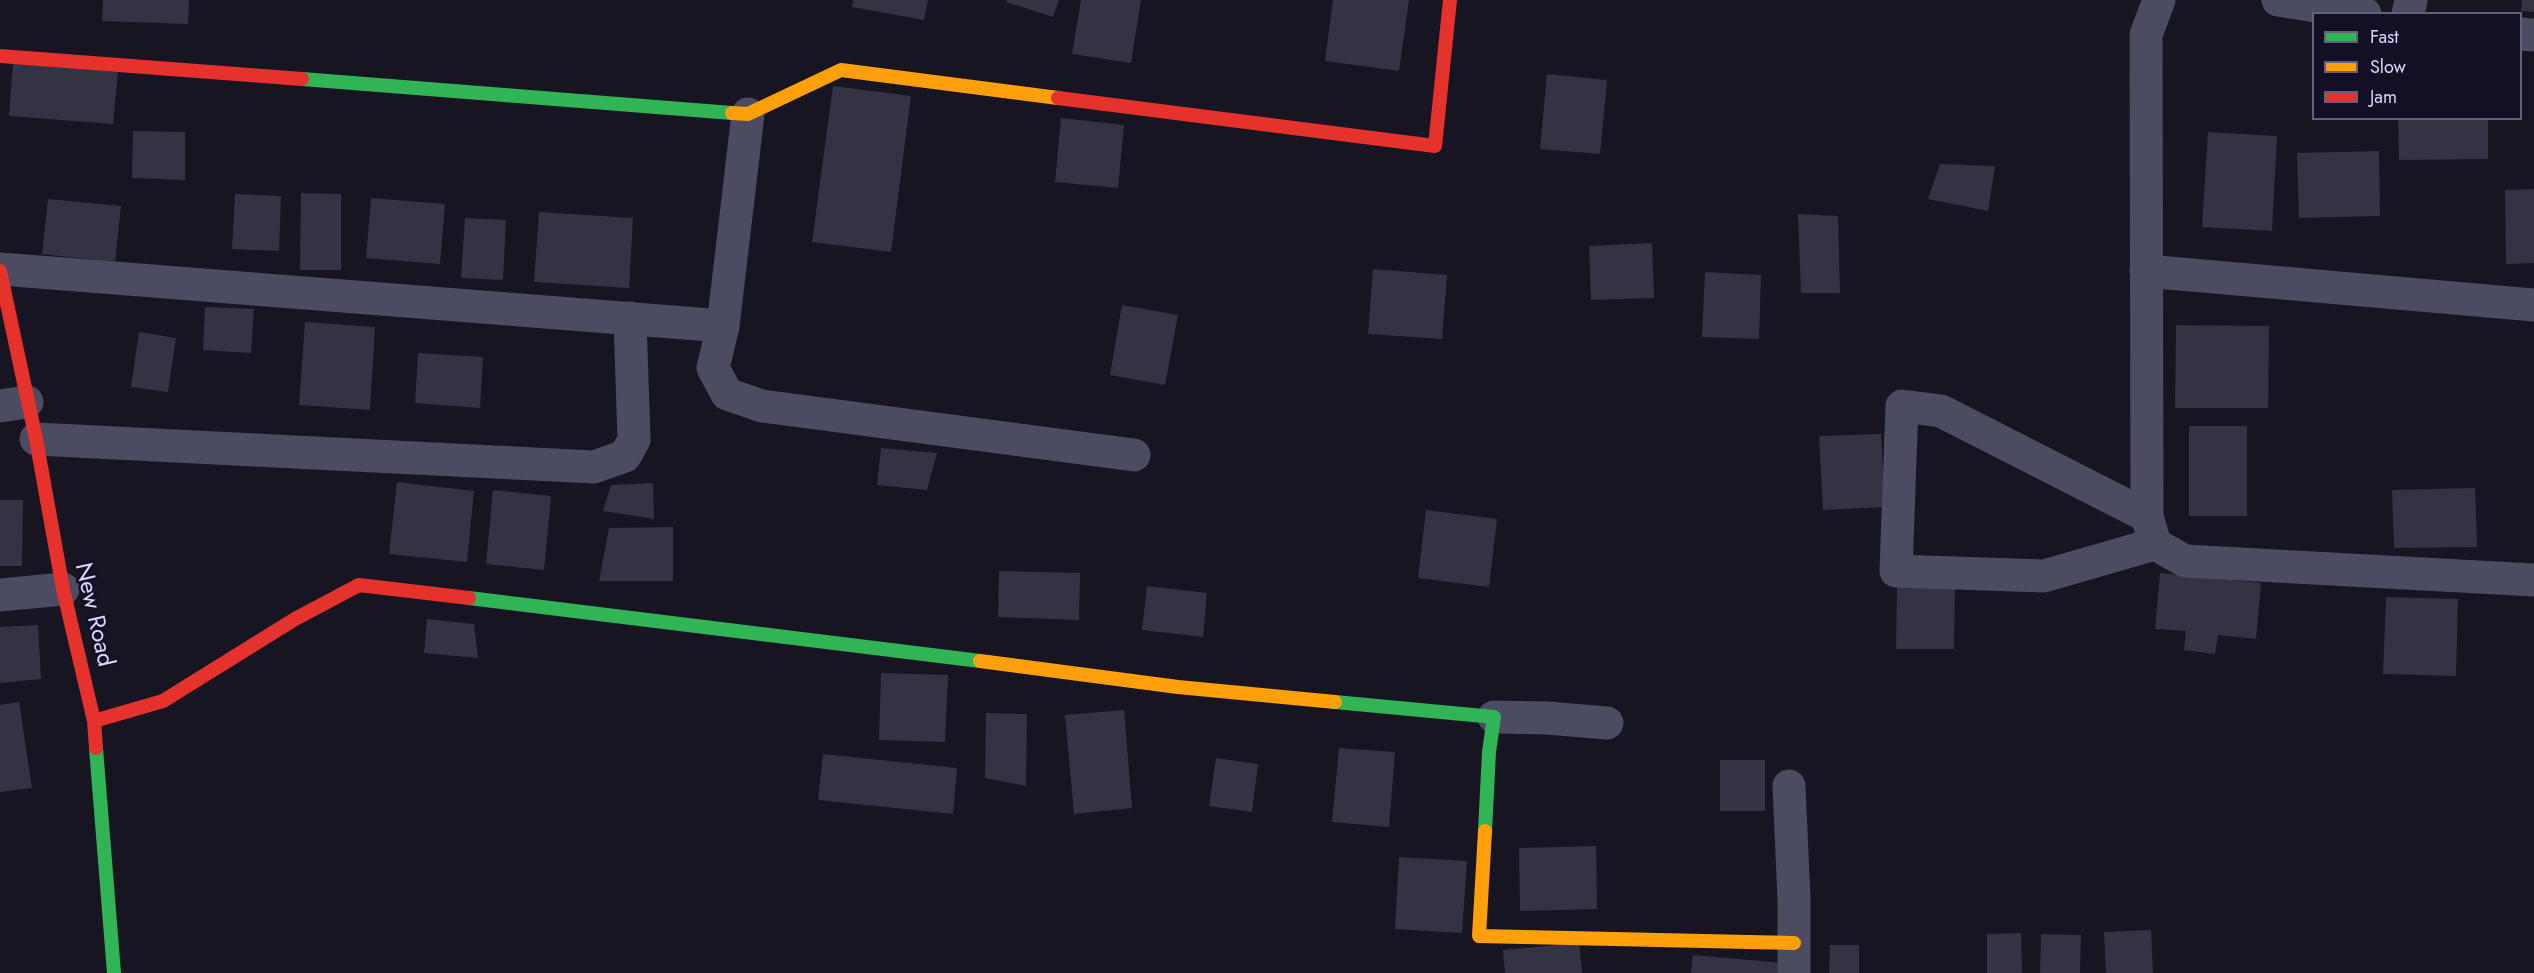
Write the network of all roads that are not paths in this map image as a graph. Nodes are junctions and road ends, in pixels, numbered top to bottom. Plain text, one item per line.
1 (1450, 0) edge
2 (2159, 0) edge
3 (2278, 0) edge
4 (2353, 12) edge
5 (0, 56) edge
6 (748, 114) junction
7 (0, 270) edge
8 (2146, 271) junction
9 (2534, 305) edge
10 (630, 318) junction
11 (723, 326) junction
12 (13, 404) edge
13 (36, 439) junction
14 (1134, 455) dead end
15 (2151, 530) junction
16 (2534, 580) edge
17 (63, 589) junction
18 (0, 596) edge
19 (1494, 717) junction
20 (94, 721) junction
21 (1606, 723) dead end
22 (1789, 786) dead end
23 (1794, 958) edge
24 (114, 973) edge

1 - 6 street
2 - 8 street
3 - 4 street
5 - 6 street
6 - 11 street
7 - 10 street
7 - 12 street, New Road
8 - 9 street
8 - 15 street
10 - 11 street
10 - 13 street
11 - 14 street
12 - 13 street, New Road
13 - 17 street, New Road
15 - 15 street
15 - 16 street
17 - 18 street
17 - 20 street, New Road
19 - 20 street
19 - 21 street
19 - 23 street
20 - 24 street, New Road
22 - 23 street

